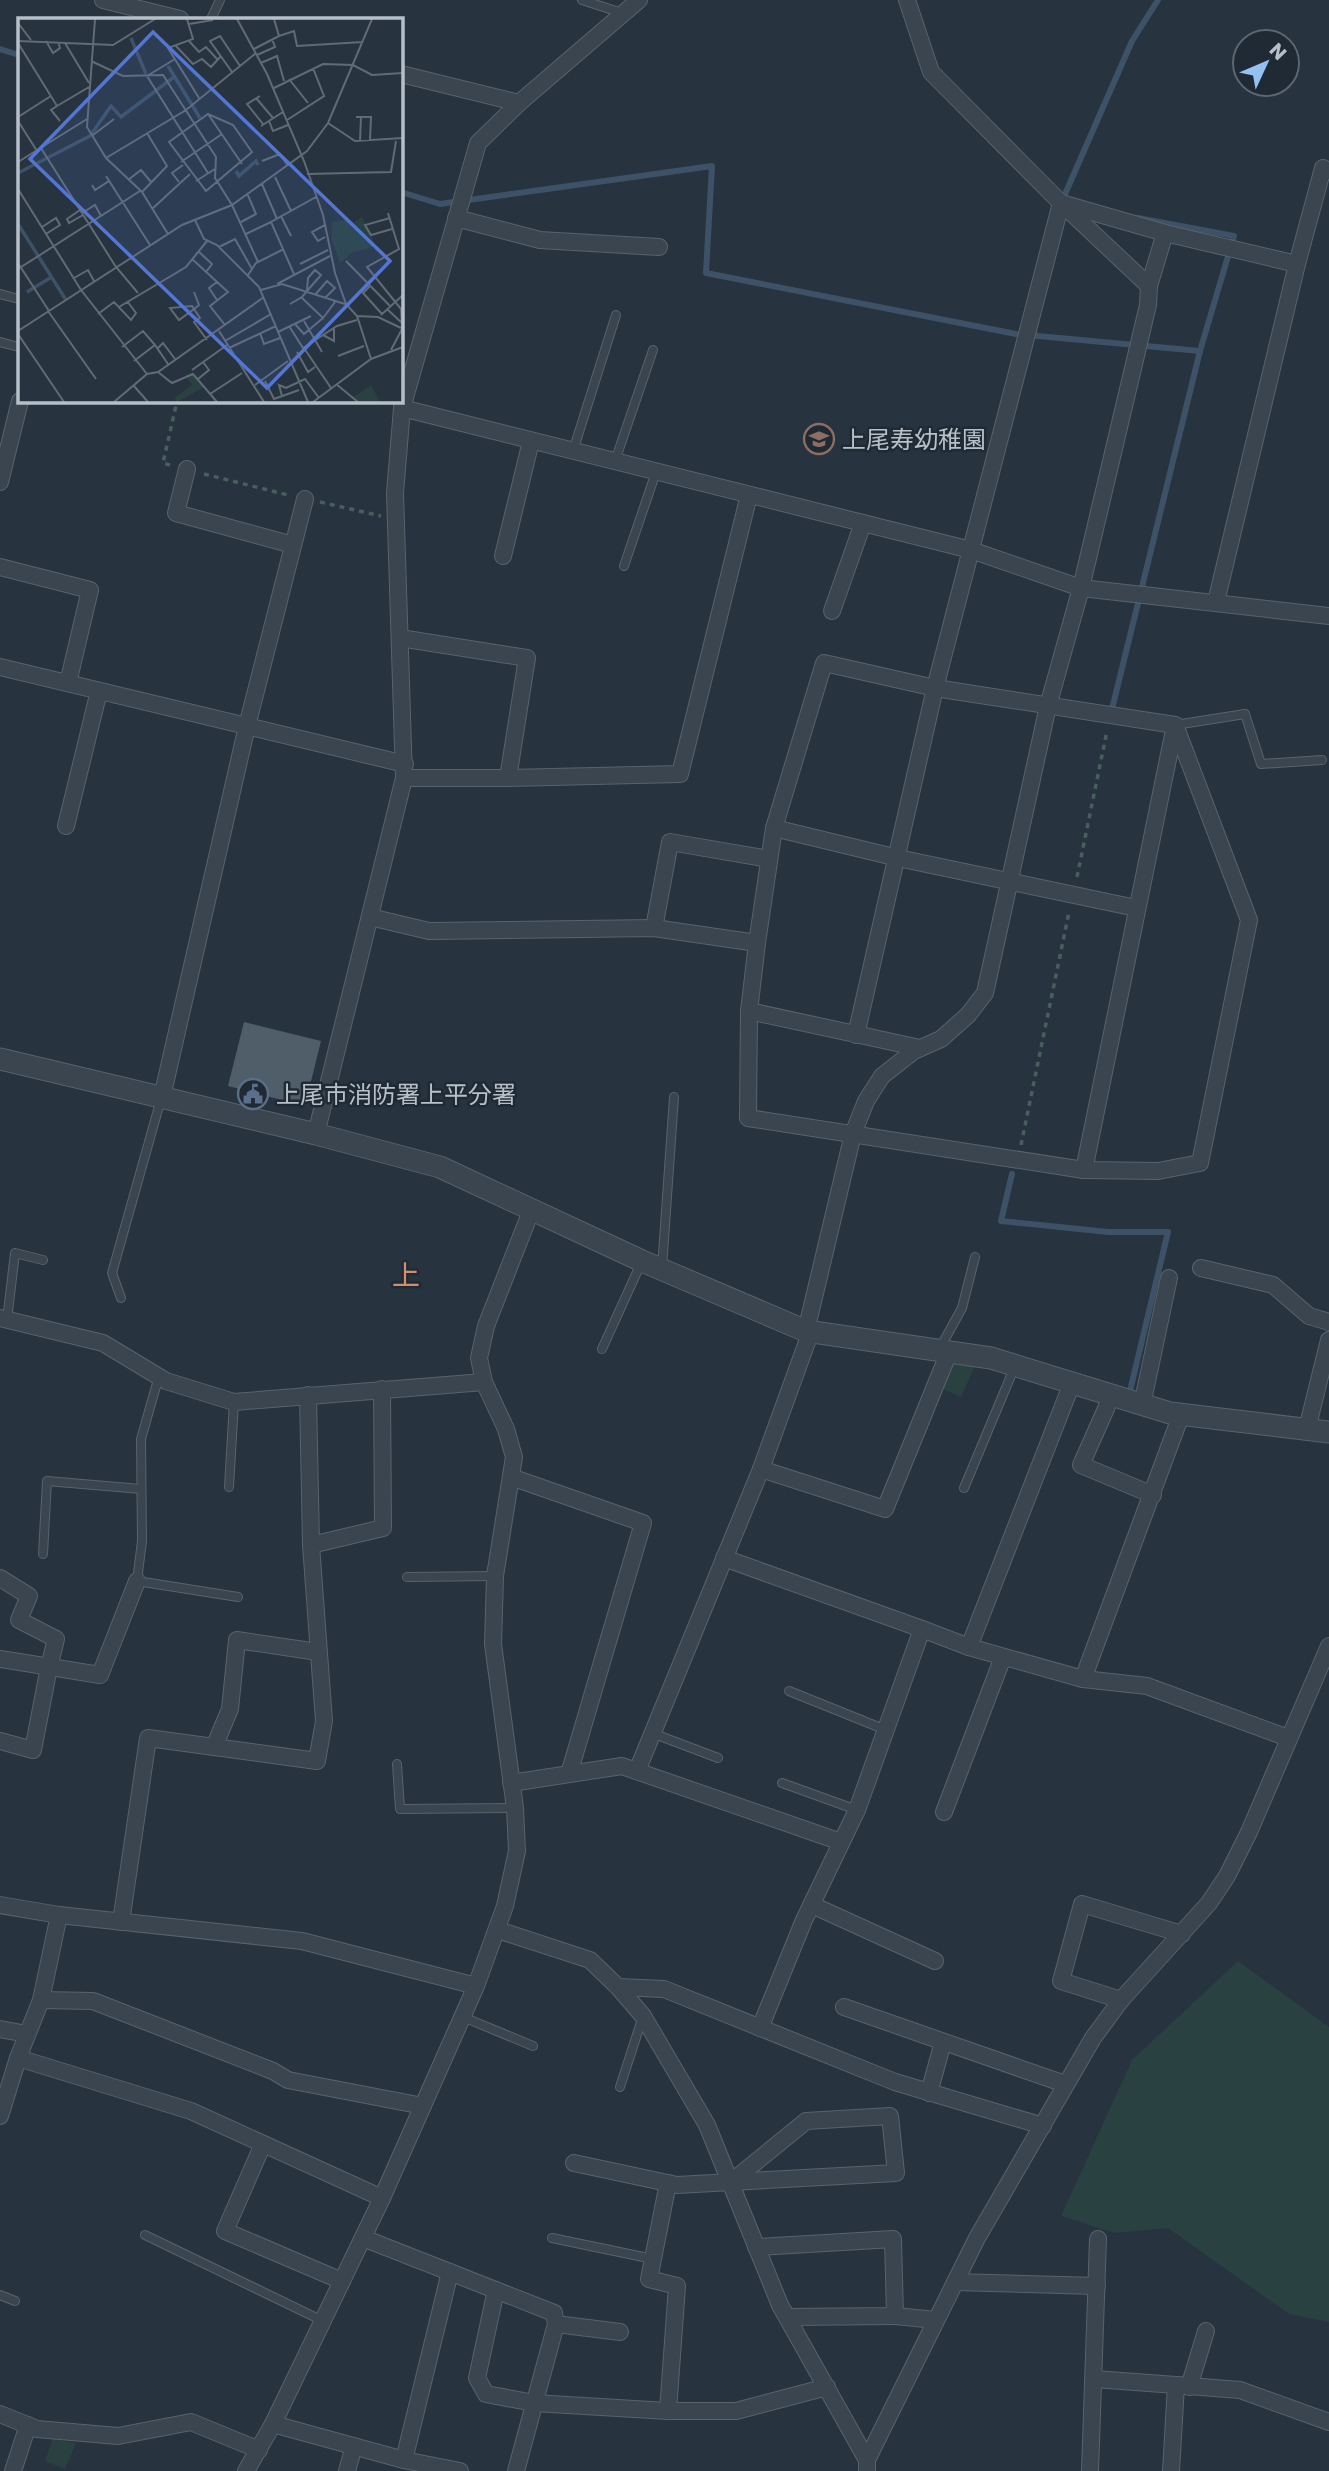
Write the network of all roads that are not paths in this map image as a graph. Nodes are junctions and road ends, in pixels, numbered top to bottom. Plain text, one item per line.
1 (220, 0) edge
2 (582, 0) edge
3 (639, 0) edge
4 (907, 0) edge
5 (111, 8) edge
6 (624, 13) junction
7 (174, 18) edge
8 (211, 18) edge
9 (402, 74) edge
10 (519, 103) junction
11 (1329, 171) edge
12 (1061, 203) junction
13 (456, 218) junction
14 (1165, 233) junction
15 (659, 247) dead end
16 (1297, 264) junction
17 (1149, 286) junction
18 (0, 294) edge
19 (18, 299) edge
20 (616, 315) dead end
21 (0, 342) edge
22 (18, 347) edge
23 (653, 350) dead end
24 (20, 402) edge
25 (402, 408) junction
26 (531, 441) junction
27 (5, 444) edge
28 (573, 451) junction
29 (615, 461) junction
30 (187, 470) road end
31 (656, 472) junction
32 (0, 482) edge
33 (749, 495) junction
34 (305, 499) road end
35 (863, 523) junction
36 (293, 545) junction
37 (971, 550) junction
38 (503, 556) dead end
39 (624, 566) dead end
40 (0, 567) edge
41 (1081, 588) junction
42 (1216, 603) junction
43 (832, 611) dead end
44 (1329, 616) edge
45 (400, 638) junction
46 (0, 667) edge
47 (68, 684) junction
48 (935, 688) junction
49 (99, 691) junction
50 (1048, 706) junction
51 (1175, 725) junction
52 (247, 726) junction
53 (1322, 760) dead end
54 (404, 771) junction
55 (508, 778) junction
56 (66, 826) dead end
57 (774, 828) junction
58 (898, 858) junction
59 (769, 859) junction
60 (1008, 882) junction
61 (1136, 908) junction
62 (370, 916) junction
63 (654, 928) junction
64 (757, 943) junction
65 (749, 1011) junction
66 (856, 1035) junction
67 (920, 1048) junction
68 (0, 1059) edge
69 (162, 1097) junction
70 (674, 1097) dead end
71 (316, 1134) junction
72 (853, 1134) junction
73 (1084, 1170) junction
74 (531, 1211) junction
75 (975, 1257) dead end
76 (43, 1260) dead end
77 (642, 1261) junction
78 (1201, 1268) dead end
79 (662, 1270) junction
80 (1169, 1278) dead end
81 (121, 1298) dead end
82 (4, 1319) edge
83 (1329, 1322) edge
84 (809, 1331) junction
85 (1329, 1340) edge
86 (602, 1349) dead end
87 (944, 1351) junction
88 (1015, 1366) junction
89 (159, 1376) junction
90 (484, 1382) junction
91 (1072, 1383) junction
92 (383, 1389) junction
93 (308, 1395) junction
94 (1112, 1395) junction
95 (234, 1402) junction
96 (1142, 1405) junction
97 (1181, 1415) junction
98 (1307, 1429) junction
99 (1329, 1432) edge
100 (761, 1469) junction
101 (511, 1477) junction
102 (229, 1488) dead end
103 (964, 1488) dead end
104 (141, 1489) junction
105 (1153, 1495) junction
106 (311, 1545) junction
107 (43, 1554) dead end
108 (724, 1558) junction
109 (495, 1576) junction
110 (407, 1577) dead end
111 (0, 1578) edge
112 (137, 1581) junction
113 (238, 1597) dead end
114 (922, 1629) junction
115 (1329, 1646) edge
116 (969, 1647) junction
117 (318, 1652) junction
118 (1003, 1657) junction
119 (0, 1659) edge
120 (49, 1667) junction
121 (1083, 1679) junction
122 (789, 1691) dead end
123 (886, 1730) junction
124 (652, 1733) junction
125 (1288, 1738) junction
126 (0, 1741) edge
127 (214, 1747) junction
128 (718, 1758) dead end
129 (397, 1765) dead end
130 (637, 1771) junction
131 (569, 1774) junction
132 (511, 1783) junction
133 (782, 1783) dead end
134 (515, 1808) junction
135 (857, 1810) junction
136 (944, 1812) dead end
137 (841, 1842) junction
138 (0, 1905) edge
139 (812, 1905) junction
140 (59, 1915) junction
141 (121, 1922) junction
142 (498, 1930) junction
143 (1182, 1934) junction
144 (936, 1961) dead end
145 (477, 1986) junction
146 (618, 1987) junction
147 (41, 2000) junction
148 (1121, 2000) junction
149 (844, 2007) dead end
150 (643, 2016) junction
151 (463, 2017) junction
152 (760, 2028) junction
153 (0, 2029) edge
154 (27, 2034) junction
155 (943, 2042) junction
156 (533, 2046) dead end
157 (18, 2058) junction
158 (1065, 2084) junction
159 (620, 2087) dead end
160 (929, 2093) junction
161 (423, 2106) junction
162 (0, 2116) edge
163 (1043, 2126) junction
164 (263, 2144) junction
165 (574, 2163) dead end
166 (668, 2183) junction
167 (730, 2183) junction
168 (382, 2198) junction
169 (145, 2235) dead end
170 (363, 2238) junction
171 (552, 2238) dead end
172 (1098, 2239) dead end
173 (756, 2247) junction
174 (653, 2259) junction
175 (450, 2272) junction
176 (342, 2281) junction
177 (955, 2281) junction
178 (1097, 2286) junction
179 (496, 2290) junction
180 (0, 2295) edge
181 (15, 2301) dead end
182 (895, 2316) junction
183 (787, 2317) junction
184 (936, 2320) junction
185 (323, 2321) junction
186 (556, 2324) junction
187 (1206, 2331) dead end
188 (620, 2332) dead end
189 (1094, 2379) junction
190 (1183, 2386) junction
191 (827, 2388) junction
192 (534, 2403) junction
193 (668, 2411) junction
194 (0, 2414) edge
195 (1329, 2422) edge
196 (273, 2424) junction
197 (28, 2425) junction
198 (354, 2446) junction
199 (258, 2450) junction
200 (408, 2464) edge
201 (867, 2465) edge
202 (13, 2471) edge
203 (246, 2471) edge
204 (346, 2471) edge
205 (460, 2471) edge
206 (516, 2471) edge
207 (1090, 2471) edge
208 (1171, 2471) edge

1 - 8 lane
2 - 6 lane
3 - 6 street
4 - 12 street
5 - 7 street
6 - 10 street
9 - 10 street
10 - 13 street
11 - 16 street
12 - 14 street
12 - 17 street
12 - 37 street
13 - 15 street
13 - 25 street
14 - 16 street
14 - 17 street
16 - 42 street
17 - 41 street
18 - 19 lane
20 - 28 lane
21 - 22 lane
23 - 29 lane
24 - 27 street
25 - 26 street
25 - 45 street
26 - 28 street
26 - 38 street
27 - 32 street
28 - 29 street
29 - 31 street
30 - 36 street
31 - 33 street
31 - 39 lane
33 - 35 street
33 - 55 street
34 - 36 street
35 - 37 street
35 - 43 street
36 - 52 street
37 - 41 street
37 - 48 street
40 - 47 street
41 - 42 street
41 - 50 street
42 - 44 street
45 - 54 street
45 - 55 street
46 - 47 street
47 - 49 street
48 - 50 street
48 - 57 street
48 - 58 street
49 - 52 street
49 - 56 street
50 - 51 street
50 - 60 street
51 - 53 lane
51 - 61 street
51 - 73 street
52 - 54 street
52 - 69 street
54 - 55 street
54 - 62 street
57 - 58 street
57 - 59 street
58 - 60 street
58 - 66 street
59 - 63 street
59 - 64 street
60 - 61 street
60 - 67 street
61 - 73 street
62 - 63 street
62 - 71 street
63 - 64 street
64 - 65 street
65 - 66 street
65 - 72 street
66 - 67 street
67 - 72 street
68 - 69 street
69 - 71 street
69 - 81 lane
70 - 79 lane
71 - 74 street
72 - 73 street
72 - 84 street
74 - 77 street
74 - 90 street
75 - 87 lane
76 - 82 lane
77 - 79 street
77 - 86 lane
78 - 83 street
79 - 84 street
80 - 96 street
82 - 89 street
84 - 87 street
84 - 100 street
85 - 98 street
87 - 88 street
87 - 100 street
88 - 91 street
88 - 103 lane
89 - 95 street
89 - 104 lane
90 - 92 street
90 - 101 street
91 - 94 street
91 - 116 street
92 - 93 street
92 - 106 street
93 - 95 street
93 - 106 street
94 - 96 street
94 - 105 street
95 - 102 lane
96 - 97 street
97 - 98 street
97 - 105 street
98 - 99 street
100 - 108 street
101 - 109 street
101 - 131 street
104 - 107 lane
104 - 112 lane
105 - 121 street
106 - 117 street
108 - 114 street
108 - 124 street
109 - 110 lane
109 - 132 street
111 - 120 street
112 - 113 lane
112 - 120 street
114 - 116 street
114 - 123 street
115 - 125 street
116 - 118 street
117 - 127 street
117 - 127 street
118 - 121 street
118 - 136 street
119 - 120 street
120 - 126 street
121 - 125 street
122 - 123 lane
123 - 135 street
124 - 128 lane
124 - 130 street
125 - 143 street
127 - 141 street
129 - 134 lane
130 - 131 street
130 - 137 street
131 - 132 street
132 - 134 street
133 - 135 lane
134 - 142 street
135 - 137 street
137 - 139 street
138 - 140 street
139 - 144 street
139 - 152 street
140 - 141 street
140 - 147 street
141 - 145 street
142 - 145 street
142 - 146 street
143 - 148 street
143 - 148 street
145 - 151 street
146 - 150 street
146 - 152 street
147 - 154 street
147 - 161 street
148 - 158 street
149 - 155 street
150 - 159 lane
150 - 167 street
151 - 156 lane
151 - 161 street
152 - 160 street
153 - 154 street
154 - 157 street
155 - 158 street
155 - 160 street
157 - 162 street
157 - 164 street
158 - 163 street
160 - 163 street
161 - 168 street
163 - 177 street
164 - 168 street
164 - 176 street
165 - 166 street
166 - 167 street
166 - 174 street
167 - 167 street
167 - 173 street
168 - 170 street
169 - 185 lane
170 - 175 street
170 - 176 street
171 - 174 lane
172 - 178 street
173 - 182 street
173 - 183 street
174 - 193 street
175 - 179 street
175 - 200 street
176 - 185 street
177 - 178 street
177 - 184 street
178 - 189 street
179 - 186 street
179 - 192 street
180 - 181 lane
182 - 183 street
182 - 184 street
183 - 191 street
184 - 201 street
185 - 196 street
186 - 188 street
186 - 192 street
187 - 190 street
189 - 190 street
189 - 207 street
190 - 195 street
190 - 208 street
191 - 193 street
191 - 201 street
192 - 193 street
192 - 206 street
194 - 197 street
196 - 198 street
196 - 199 street
197 - 199 street
197 - 202 street
198 - 200 street
198 - 204 street
199 - 203 street
200 - 205 street

